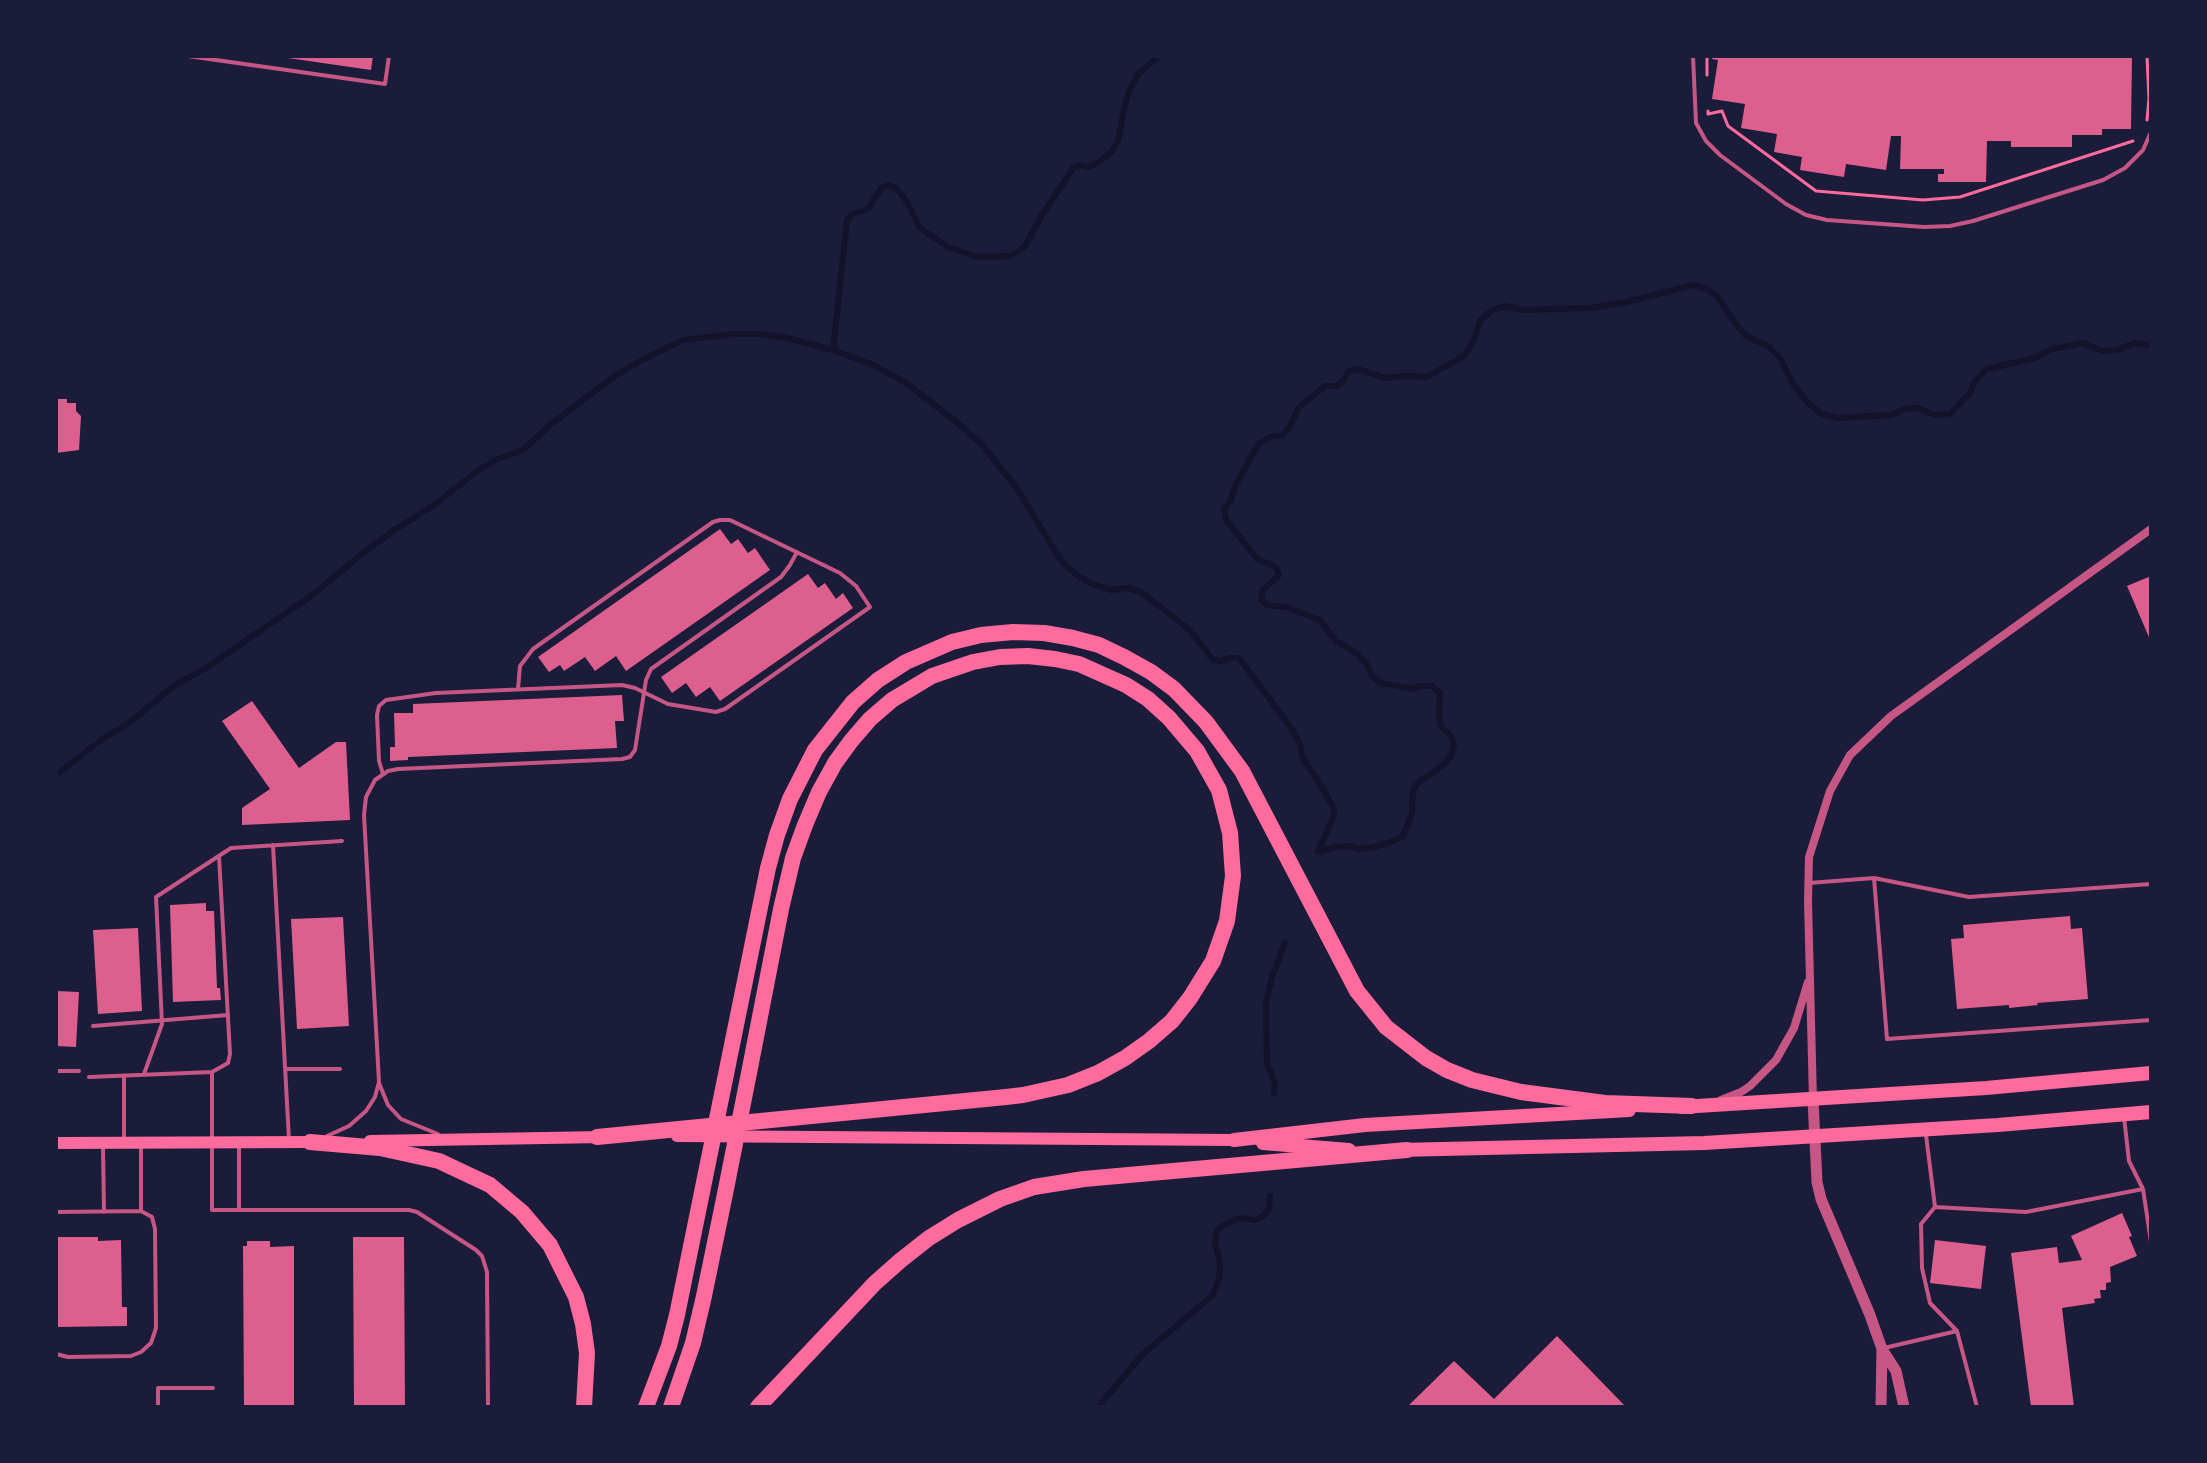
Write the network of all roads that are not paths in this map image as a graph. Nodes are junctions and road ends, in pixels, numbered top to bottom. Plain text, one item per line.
1 (188, 56) edge
2 (389, 56) edge
3 (1693, 56) edge
4 (2151, 132) edge
5 (2151, 529) edge
6 (797, 552) junction
7 (518, 689) junction
8 (645, 693) junction
9 (383, 774) junction
10 (342, 841) dead end
11 (273, 844) junction
12 (219, 855) junction
13 (1874, 878) junction
14 (1809, 883) junction
15 (2151, 884) edge
16 (1811, 965) junction
17 (228, 1015) junction
18 (162, 1019) junction
19 (2151, 1020) edge
20 (93, 1026) dead end
21 (285, 1069) junction
22 (340, 1069) dead end
23 (56, 1071) edge
24 (79, 1071) dead end
25 (212, 1072) junction
26 (2151, 1073) edge
27 (144, 1074) junction
28 (124, 1076) junction
29 (89, 1077) dead end
30 (379, 1082) junction
31 (1813, 1100) junction
32 (1692, 1106) junction
33 (2151, 1112) edge
34 (2124, 1114) junction
35 (1926, 1129) junction
36 (597, 1137) junction
37 (1814, 1137) junction
38 (464, 1139) junction
39 (1234, 1140) junction
40 (239, 1142) junction
41 (289, 1142) junction
42 (310, 1142) junction
43 (56, 1143) edge
44 (103, 1143) junction
45 (124, 1143) junction
46 (141, 1143) junction
47 (212, 1143) junction
48 (1407, 1150) junction
49 (2143, 1189) junction
50 (1935, 1207) junction
51 (239, 1210) junction
52 (141, 1211) junction
53 (56, 1212) edge
54 (104, 1212) junction
55 (2151, 1242) edge
56 (1957, 1331) junction
57 (1882, 1349) junction
58 (56, 1354) edge
59 (213, 1388) dead end
60 (158, 1407) edge
61 (488, 1407) edge
62 (584, 1407) edge
63 (646, 1407) edge
64 (671, 1407) edge
65 (758, 1407) edge
66 (1881, 1407) edge
67 (1904, 1407) edge
68 (1977, 1407) edge

1 - 2 lane
3 - 4 lane
5 - 14 street
6 - 7 lane
6 - 8 lane
6 - 8 lane
7 - 8 lane
7 - 9 lane
8 - 9 lane
9 - 30 lane
10 - 11 lane
11 - 12 lane
11 - 21 lane
12 - 17 lane
12 - 18 lane
13 - 14 lane
13 - 15 lane
13 - 19 lane
14 - 16 street
16 - 31 street
16 - 32 street
17 - 18 lane
17 - 25 lane
18 - 20 lane
18 - 27 lane
21 - 22 lane
21 - 41 lane
23 - 24 lane
25 - 27 lane
25 - 47 lane
26 - 31 main road
27 - 28 lane
28 - 29 lane
28 - 45 lane
30 - 38 lane
30 - 42 lane
31 - 32 main road
31 - 37 street
32 - 39 main road
32 - 63 highway
33 - 34 main road
34 - 35 main road
34 - 49 lane
35 - 37 main road
35 - 50 lane
36 - 38 main road
36 - 39 main road
36 - 64 highway
37 - 48 main road
37 - 57 street
38 - 42 main road
39 - 48 main road
40 - 41 main road
40 - 47 main road
40 - 51 lane
41 - 42 main road
42 - 62 highway
43 - 44 main road
44 - 45 main road
44 - 54 lane
45 - 46 main road
46 - 47 main road
46 - 52 lane
47 - 51 lane
48 - 65 highway
49 - 50 lane
49 - 55 lane
50 - 56 lane
51 - 61 lane
52 - 54 lane
52 - 58 lane
53 - 54 lane
56 - 57 lane
56 - 68 lane
57 - 66 street
57 - 67 street
59 - 60 lane

